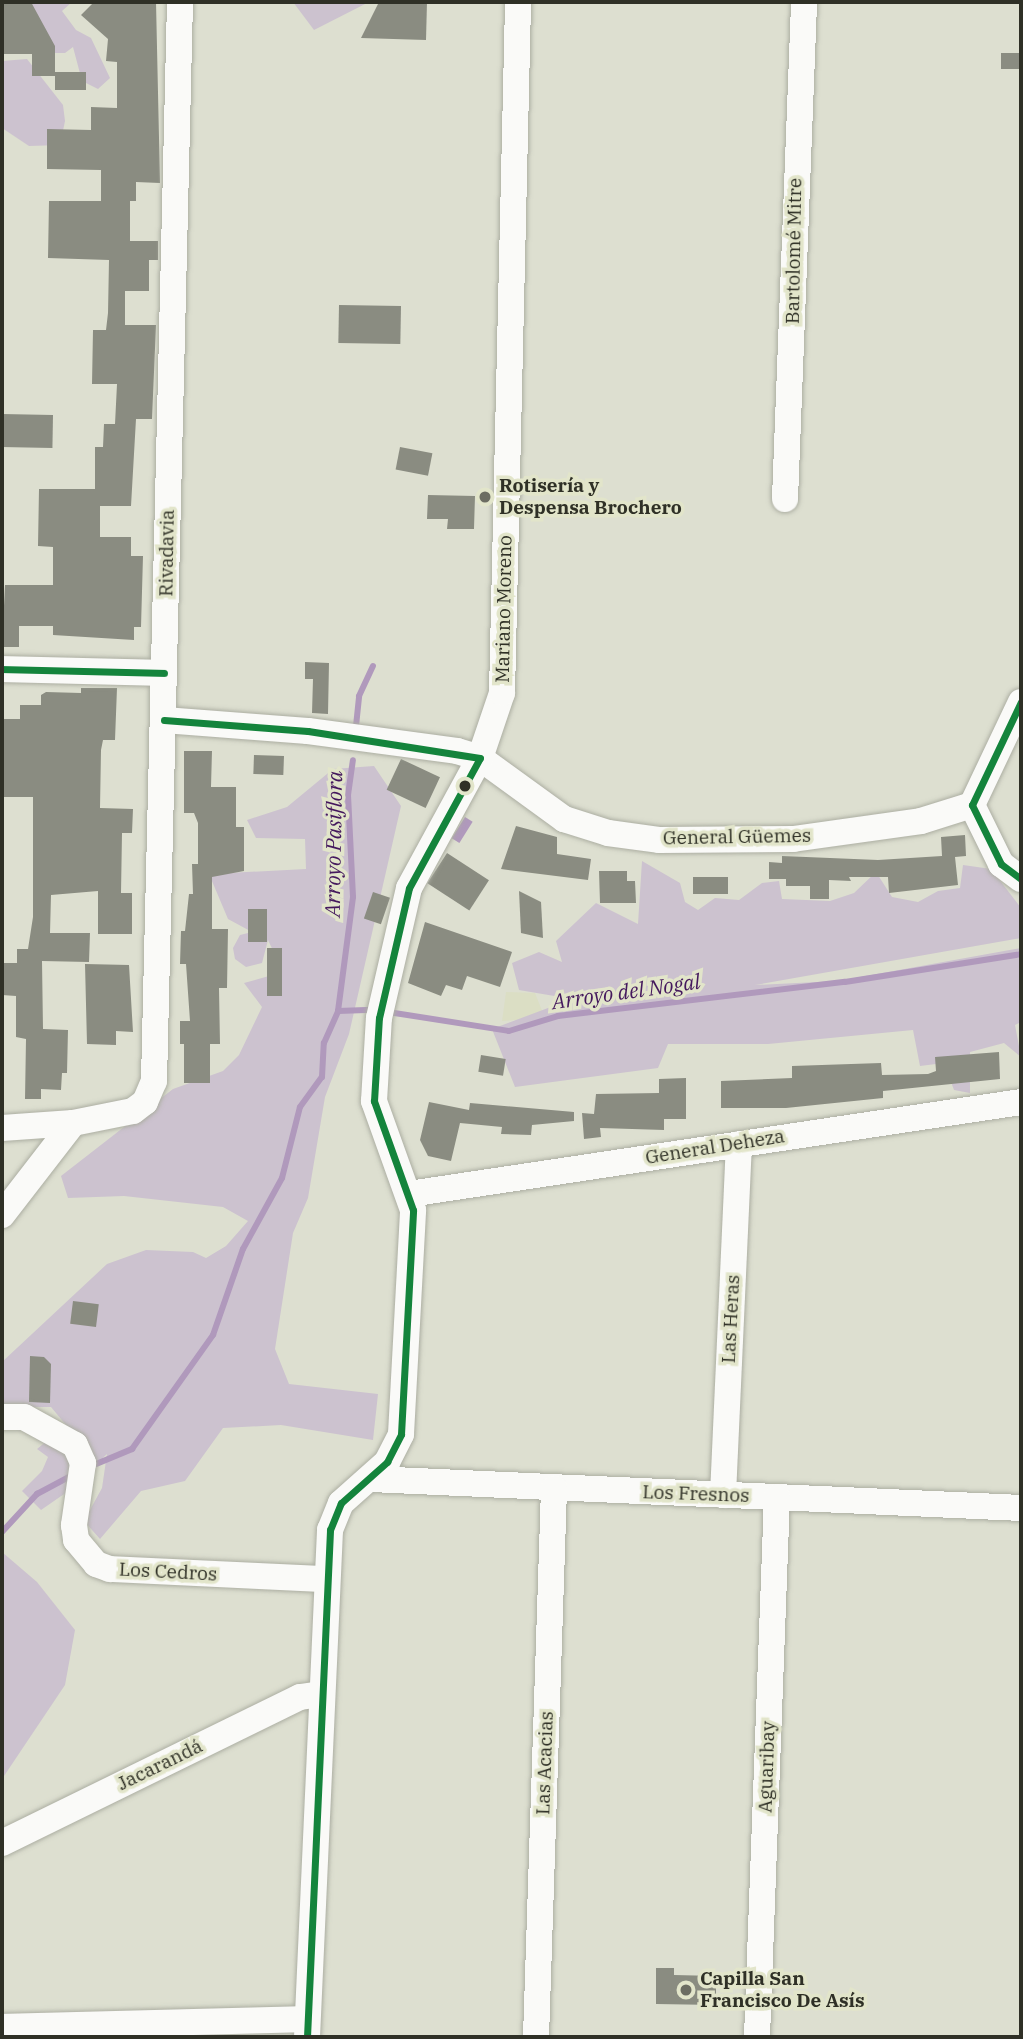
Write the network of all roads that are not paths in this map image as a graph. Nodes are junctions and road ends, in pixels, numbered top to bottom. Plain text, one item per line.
1 (180, 2) edge
2 (518, 2) edge
3 (804, 2) edge
4 (785, 499) dead end
5 (2, 669) edge
6 (164, 673) junction
7 (1021, 702) edge
8 (164, 720) junction
9 (480, 758) junction
10 (972, 805) junction
11 (1021, 879) edge
12 (1021, 1101) edge
13 (73, 1123) junction
14 (2, 1128) edge
15 (738, 1144) junction
16 (410, 1194) junction
17 (2, 1214) edge
18 (2, 1417) edge
19 (371, 1479) junction
20 (554, 1489) junction
21 (723, 1495) junction
22 (777, 1497) junction
23 (1021, 1508) edge
24 (326, 1579) junction
25 (321, 1694) junction
26 (2, 1843) edge
27 (2, 2027) edge
28 (307, 2028) edge
29 (536, 2037) edge
30 (757, 2037) edge

1 - 6 street, Rivadavia
2 - 9 street, Mariano Moreno
3 - 4 street, Bartolomé Mitre
5 - 6 street
6 - 8 street, Rivadavia
7 - 10 street
8 - 9 street
8 - 13 street, Rivadavia
9 - 10 street, General Güemes
9 - 16 street, Mariano Moreno
10 - 11 street
12 - 15 street, General Deheza
13 - 14 street
13 - 17 street
15 - 16 street, General Deheza
15 - 21 street, Las Heras
16 - 19 street, Mariano Moreno
18 - 24 street, Los Cedros
19 - 20 street, Los Fresnos
19 - 24 street, Mariano Moreno
20 - 21 street, Los Fresnos
20 - 29 street, Las Acacias
21 - 22 street, Los Fresnos
22 - 23 street, Los Fresnos
22 - 30 street, Aguaribay
24 - 25 street, Mariano Moreno
25 - 26 street, Jacarandá
25 - 28 street, Mariano Moreno
27 - 28 street

